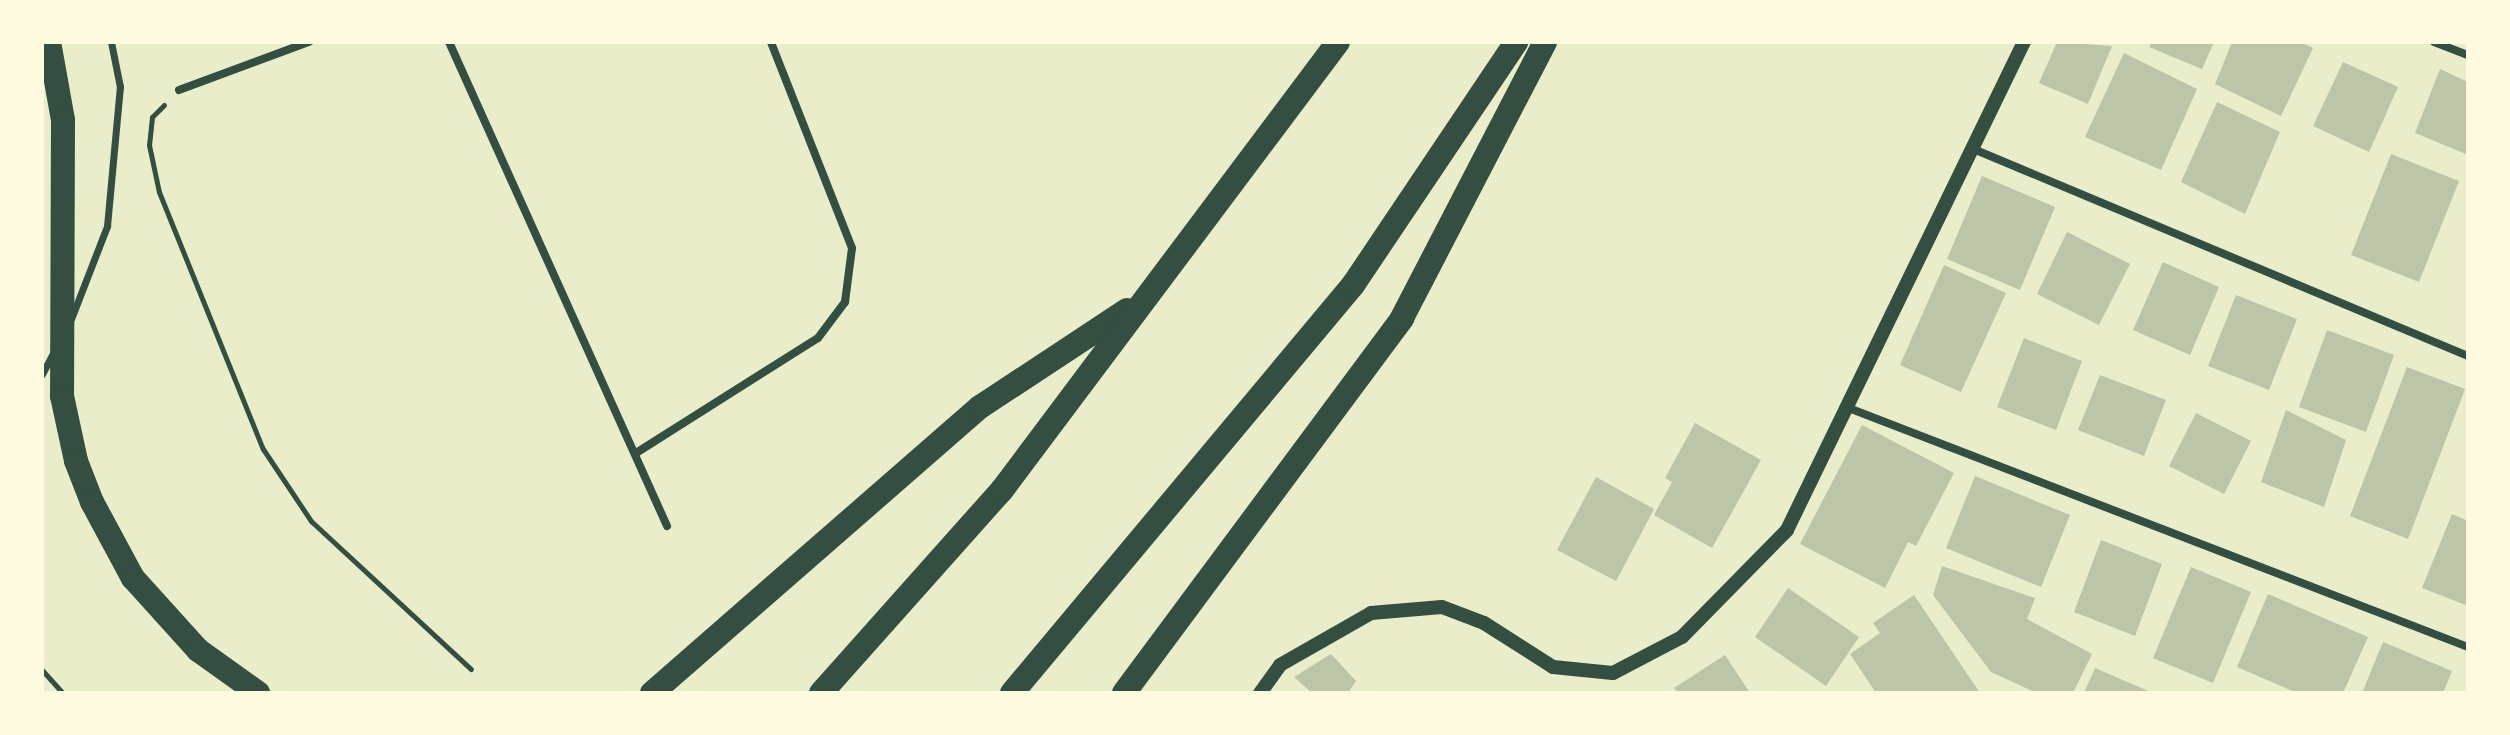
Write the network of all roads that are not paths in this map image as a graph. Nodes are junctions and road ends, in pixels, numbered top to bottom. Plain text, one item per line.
1 (49, 42) edge
2 (111, 42) edge
3 (309, 42) edge
4 (449, 42) edge
5 (771, 42) edge
6 (1338, 42) edge
7 (1516, 42) edge
8 (1545, 42) edge
9 (2024, 42) edge
10 (2434, 42) edge
11 (2468, 55) edge
12 (179, 90) road end
13 (1970, 148) junction
14 (1142, 299) junction
15 (2468, 356) edge
16 (42, 374) edge
17 (1846, 407) junction
18 (636, 453) junction
19 (667, 526) dead end
20 (2468, 647) edge
21 (258, 693) edge
22 (652, 693) edge
23 (821, 693) edge
24 (1012, 693) edge
25 (1124, 693) edge
26 (1260, 693) edge

1 - 21 highway
2 - 16 street
3 - 12 street
4 - 18 street
5 - 18 street
6 - 14 highway
7 - 24 highway
8 - 25 highway
9 - 13 street
10 - 11 street
13 - 15 street
13 - 17 street
14 - 22 highway
14 - 23 highway
17 - 20 street
17 - 26 street
18 - 19 street

